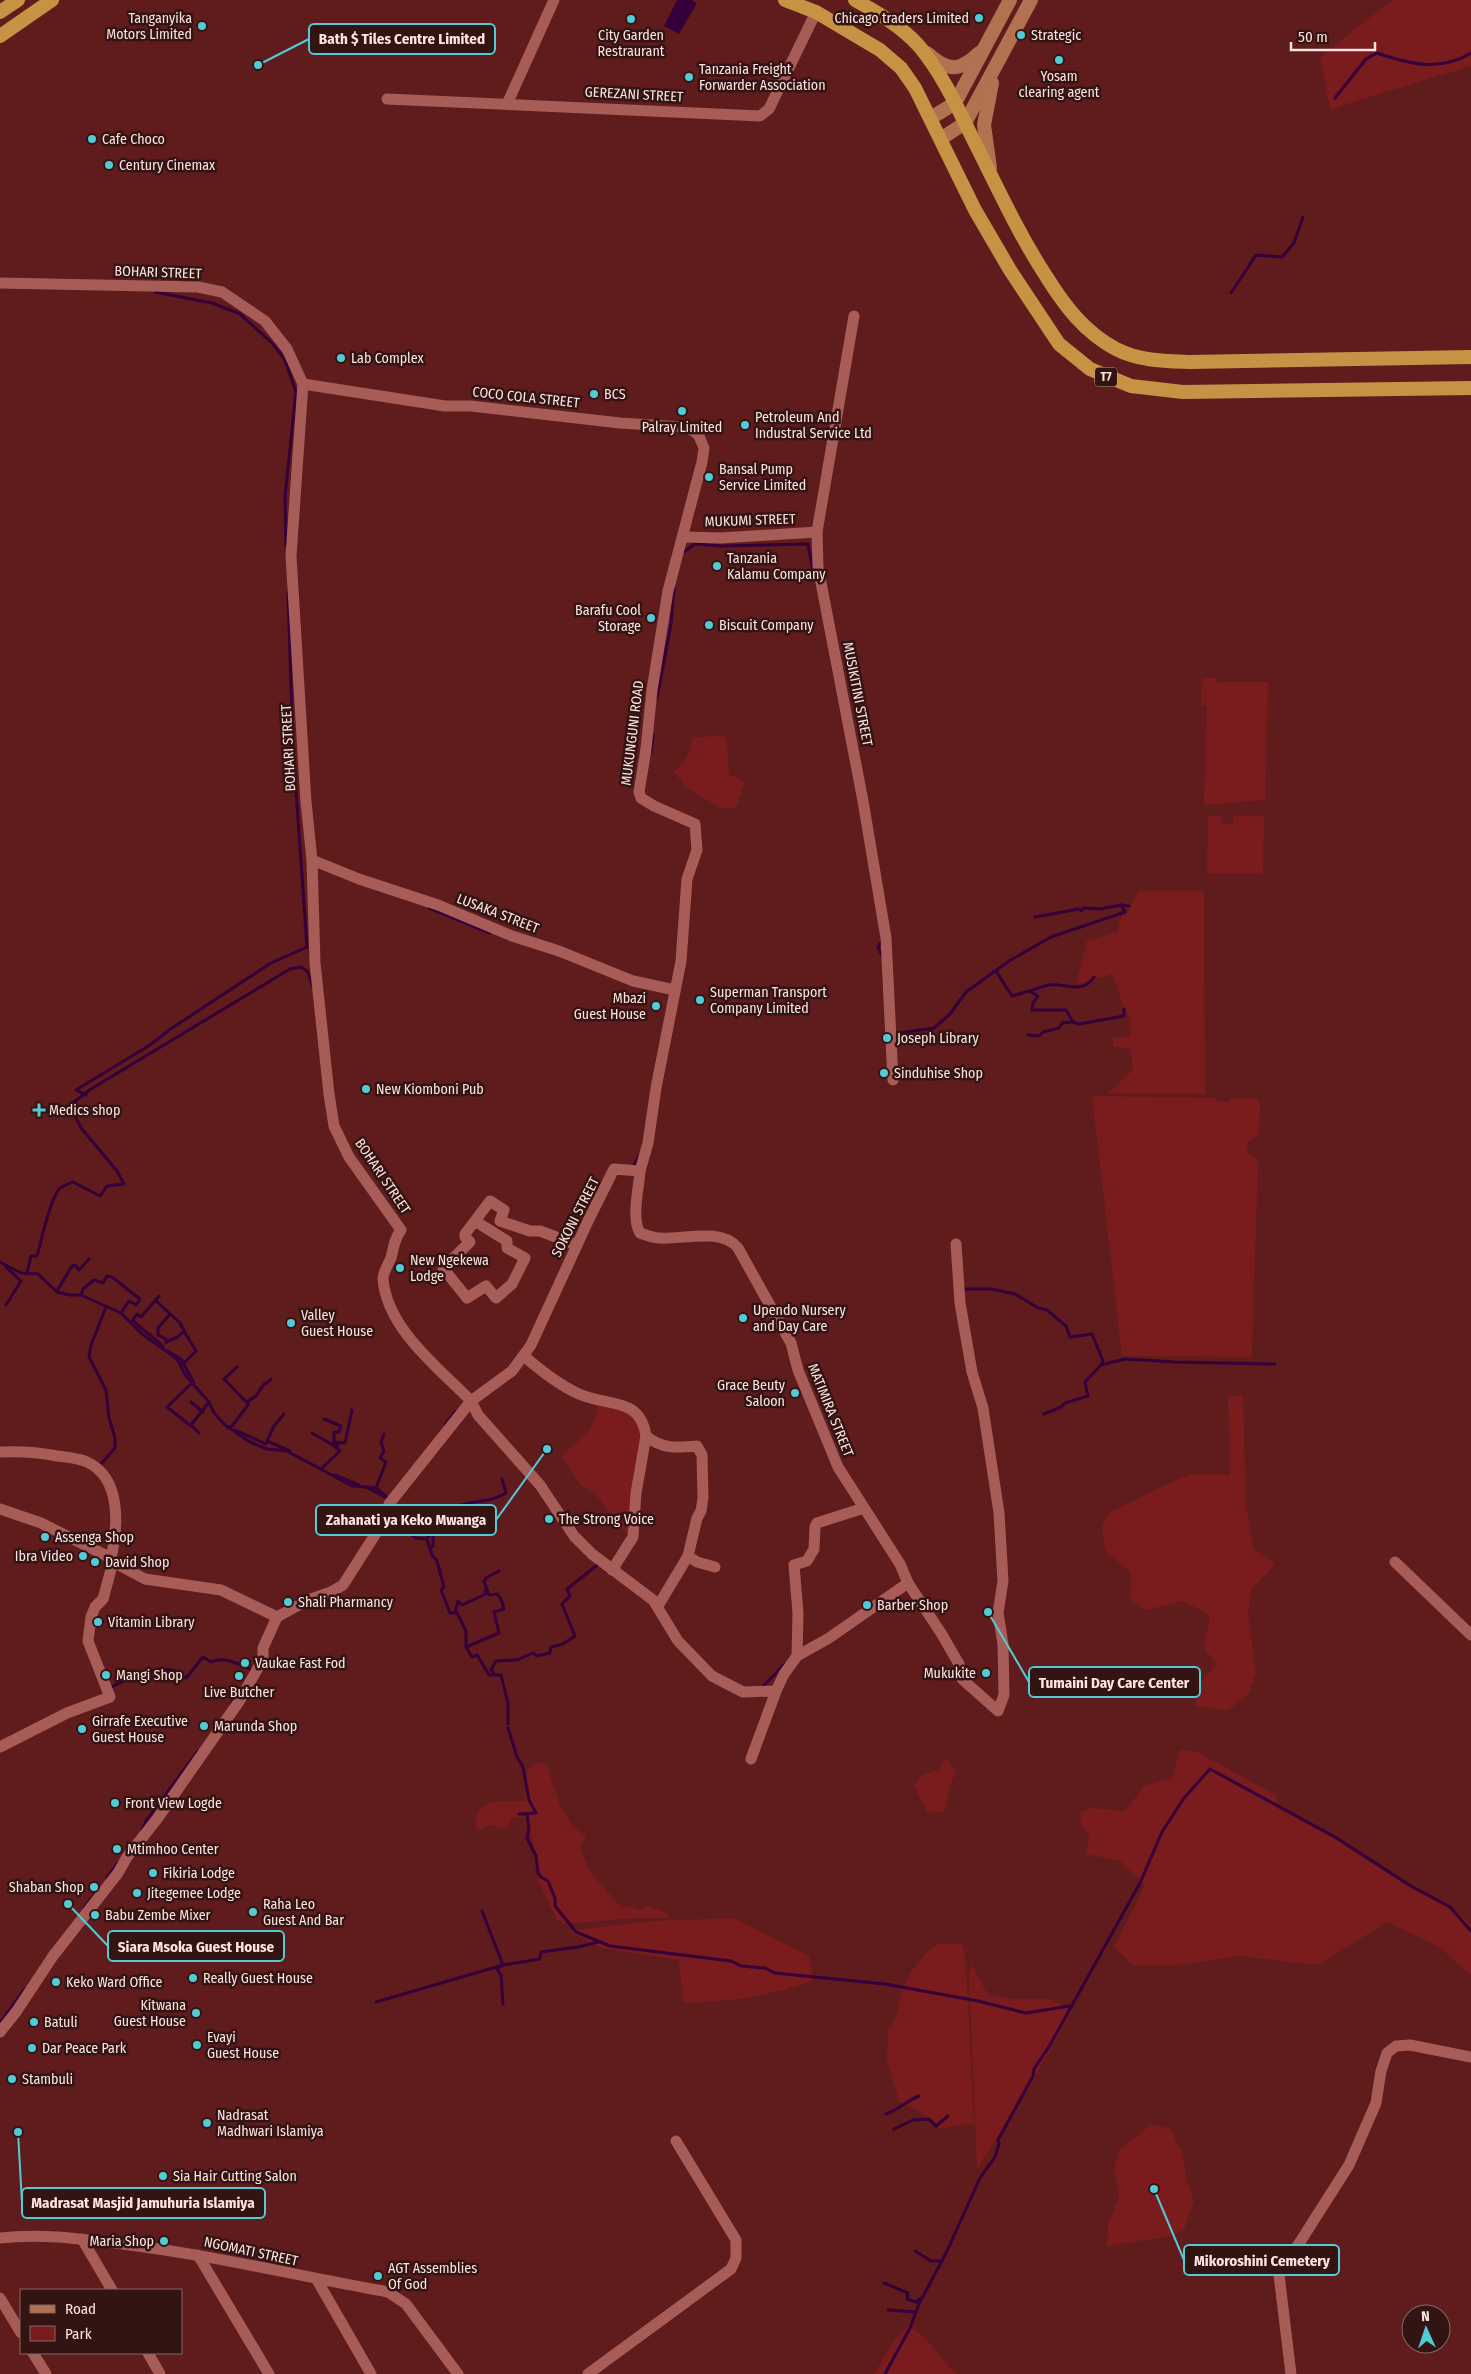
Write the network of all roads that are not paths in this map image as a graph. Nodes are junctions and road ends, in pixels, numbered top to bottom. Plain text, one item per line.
1 (18, 0) edge
2 (52, 0) edge
3 (554, 0) edge
4 (785, 0) edge
5 (854, 0) edge
6 (1010, 0) edge
7 (1031, 0) edge
8 (0, 12) edge
9 (816, 12) junction
10 (0, 36) edge
11 (917, 45) junction
12 (984, 48) junction
13 (997, 63) junction
14 (387, 99) dead end
15 (955, 103) junction
16 (507, 104) junction
17 (931, 118) junction
18 (965, 123) junction
19 (942, 138) junction
20 (992, 175) junction
21 (0, 283) edge
22 (854, 316) dead end
23 (1471, 357) edge
24 (303, 384) junction
25 (1471, 388) edge
26 (818, 532) junction
27 (684, 537) junction
28 (312, 860) junction
29 (675, 990) junction
30 (893, 1080) dead end
31 (640, 1171) junction
32 (475, 1221) junction
33 (956, 1244) dead end
34 (577, 1245) junction
35 (523, 1357) junction
36 (471, 1401) junction
37 (646, 1436) junction
38 (0, 1452) edge
39 (864, 1508) junction
40 (0, 1509) edge
41 (688, 1556) junction
42 (112, 1560) junction
43 (1395, 1562) dead end
44 (714, 1567) dead end
45 (612, 1570) junction
46 (908, 1583) junction
47 (658, 1606) junction
48 (277, 1617) junction
49 (1471, 1635) edge
50 (797, 1656) junction
51 (776, 1691) junction
52 (0, 1747) edge
53 (751, 1759) dead end
54 (0, 2032) edge
55 (1471, 2057) edge
56 (676, 2141) dead end
57 (0, 2238) edge
58 (82, 2239) junction
59 (198, 2255) junction
60 (317, 2280) junction
61 (111, 2289) edge
62 (0, 2298) edge
63 (20, 2331) edge
64 (34, 2354) edge
65 (149, 2354) edge
66 (46, 2374) edge
67 (160, 2374) edge
68 (269, 2374) edge
69 (371, 2374) edge
70 (458, 2374) edge
71 (588, 2374) edge
72 (1291, 2374) edge

1 - 8 highway
2 - 10 highway
3 - 16 street
4 - 9 highway
5 - 11 highway
6 - 12 main road
7 - 13 main road
9 - 16 street, GEREZANI STREET
9 - 17 highway, T7
11 - 12 main road
11 - 15 highway
12 - 15 main road
13 - 18 main road
13 - 20 main road
14 - 16 street, GEREZANI STREET
15 - 17 main road
15 - 18 highway
17 - 19 highway, T7
18 - 19 main road
18 - 20 highway
19 - 25 highway, T7
20 - 23 highway
21 - 24 street, BOHARI STREET
22 - 26 street, MUSIKITINI STREET
24 - 27 street, COCO COLA STREET
24 - 28 street, BOHARI STREET
26 - 27 street, MUKUMI STREET
26 - 30 street, MUSIKITINI STREET
27 - 29 street, MUKUNGUNI ROAD
28 - 29 street, LUSAKA STREET
28 - 36 street, BOHARI STREET
29 - 31 street
31 - 34 street, SOKONI STREET
31 - 39 street, MATIMIRA STREET
32 - 32 street
32 - 34 street
33 - 46 street, MATIMIRA STREET
34 - 35 street, SOKONI STREET
35 - 36 street, SOKONI STREET
35 - 37 street
36 - 45 street
36 - 48 street, SOKONI STREET
37 - 41 street
37 - 45 street
38 - 42 street
39 - 46 street, MATIMIRA STREET
39 - 50 street
40 - 42 street
41 - 44 street
41 - 47 street
42 - 48 street
42 - 52 street
43 - 49 street
45 - 47 street
46 - 50 street
47 - 51 street
48 - 54 street
50 - 51 street
51 - 53 street
55 - 72 street
56 - 71 street
57 - 58 street, NGOMATI STREET
58 - 59 street, NGOMATI STREET
58 - 61 street
59 - 60 street, NGOMATI STREET
59 - 68 street
60 - 69 street
60 - 70 street, NGOMATI STREET
62 - 63 street
64 - 66 street
65 - 67 street

